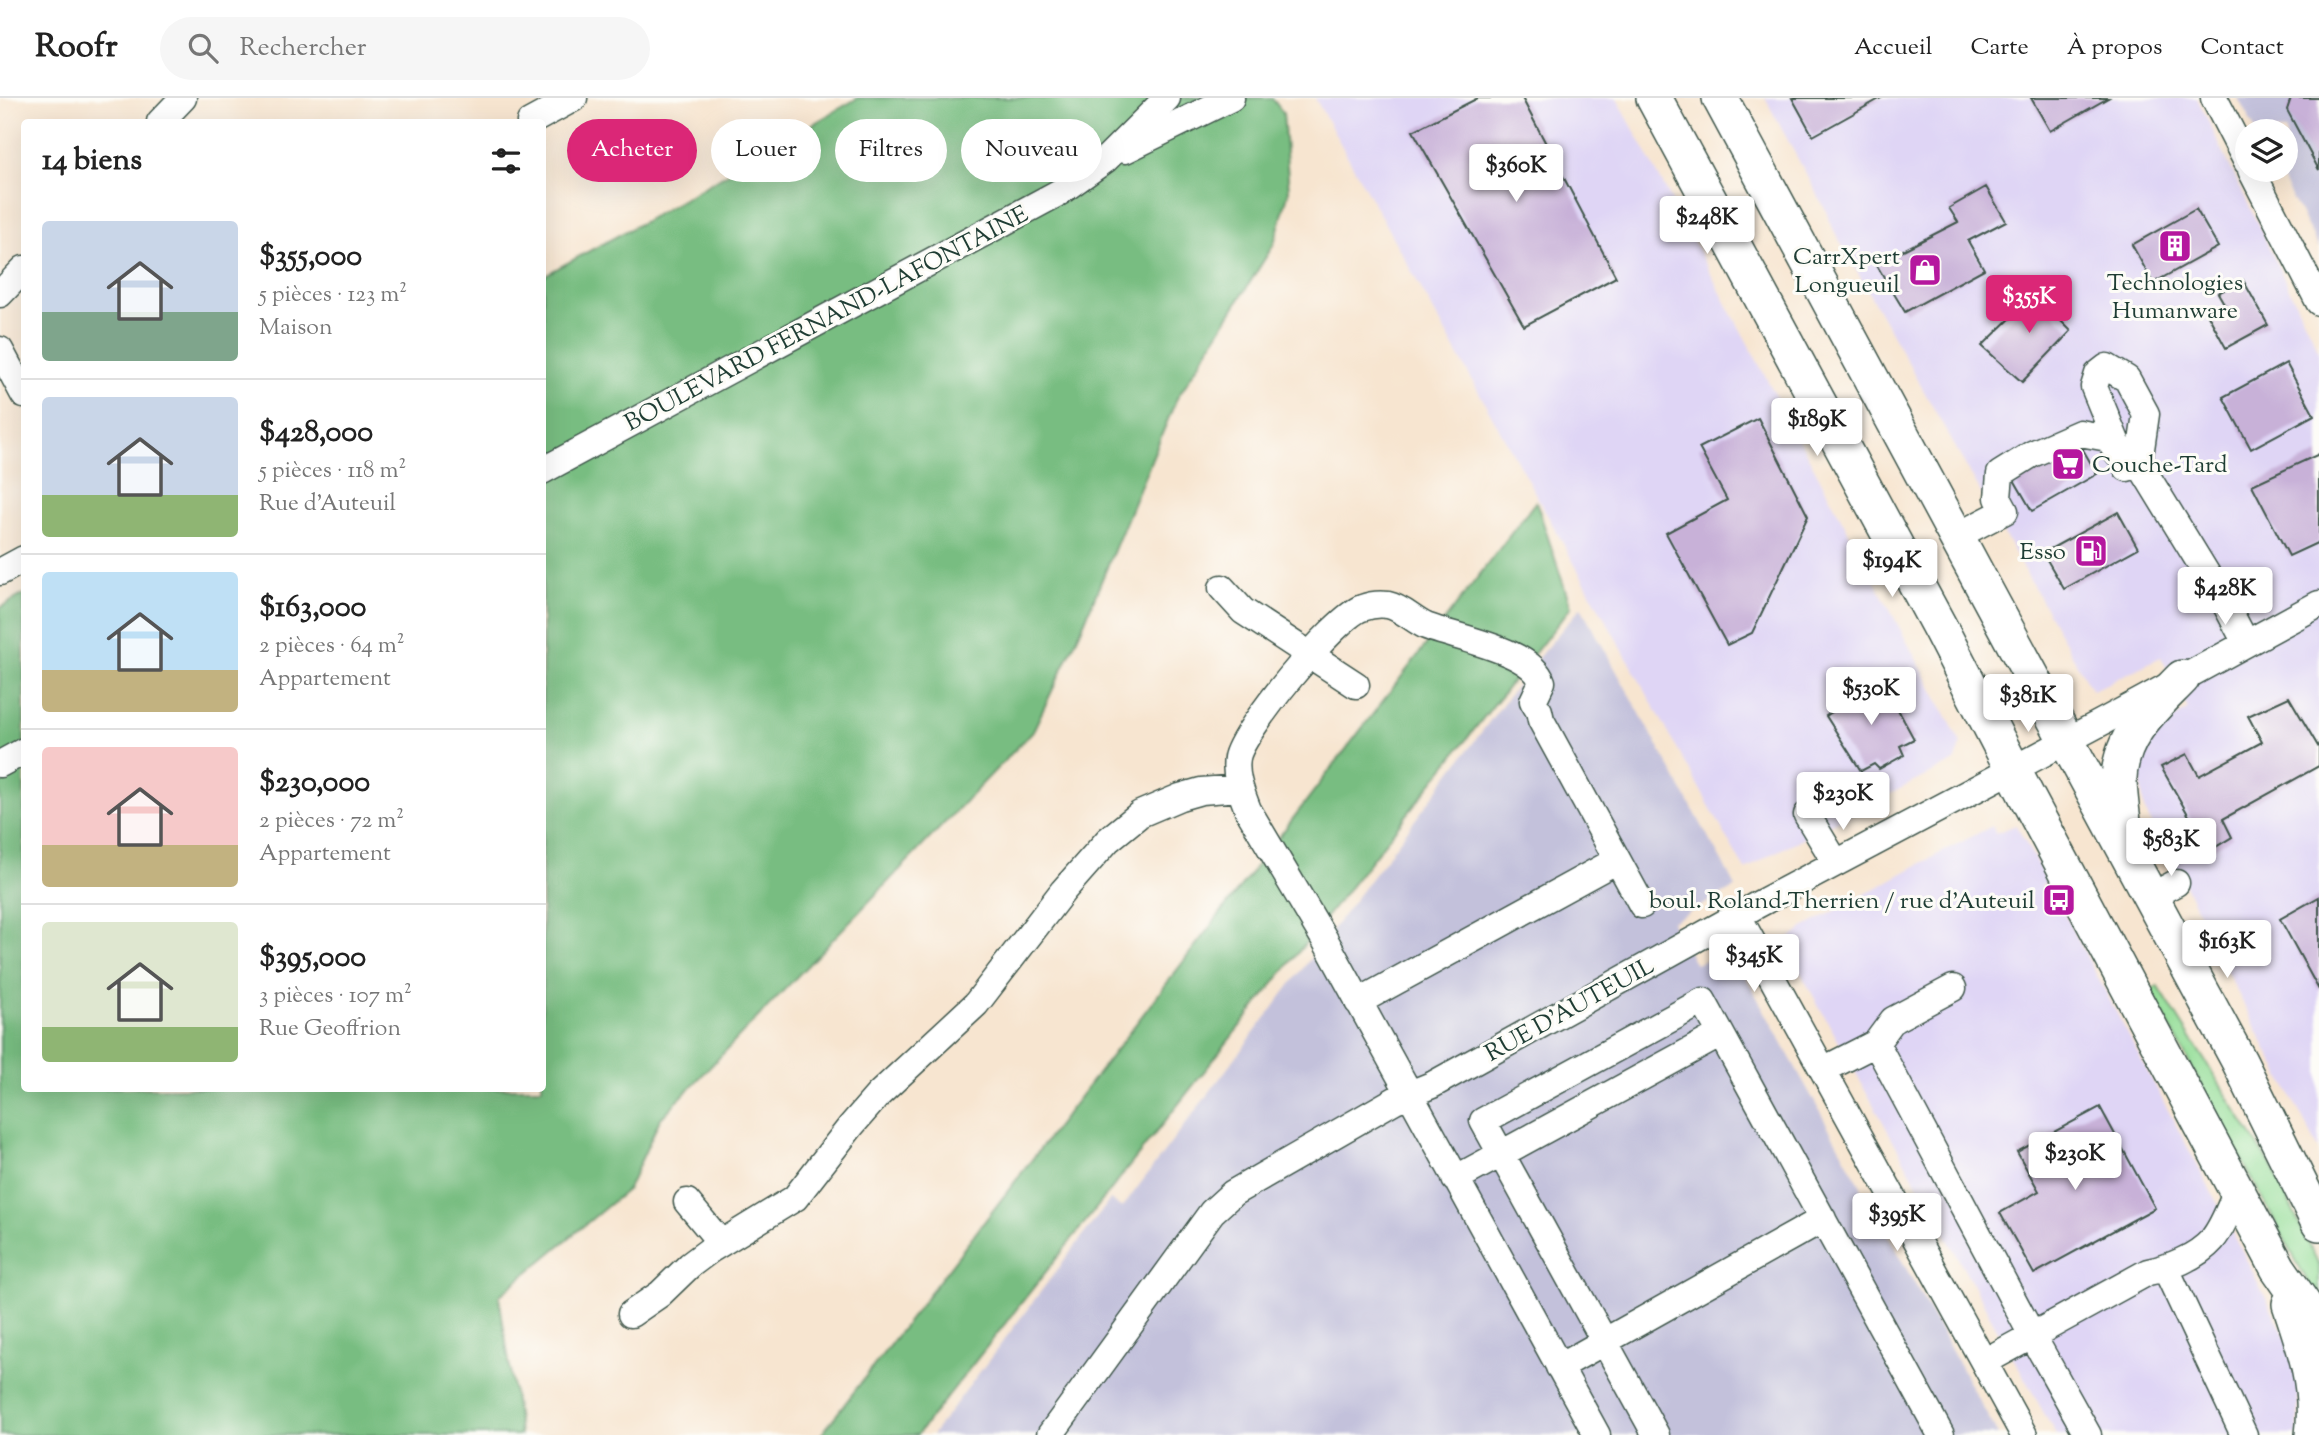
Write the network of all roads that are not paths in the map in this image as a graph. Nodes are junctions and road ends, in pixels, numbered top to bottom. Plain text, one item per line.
1 (183, 98) edge
2 (573, 98) edge
3 (1167, 98) edge
4 (1231, 98) edge
5 (1654, 98) edge
6 (1720, 98) edge
7 (2214, 98) edge
8 (163, 119) edge
9 (535, 119) edge
10 (2235, 139) edge
11 (1105, 160) junction
12 (2257, 182) edge
13 (21, 272) edge
14 (0, 294) edge
15 (2319, 302) edge
16 (0, 350) edge
17 (21, 389) edge
18 (546, 469) edge
19 (1955, 537) junction
20 (21, 561) edge
21 (0, 572) edge
22 (1222, 589) dead end
23 (2319, 604) edge
24 (2246, 643) junction
25 (1309, 653) junction
26 (2182, 678) junction
27 (1356, 685) dead end
28 (2066, 741) junction
29 (21, 753) edge
30 (0, 764) edge
31 (2012, 769) junction
32 (1240, 788) junction
33 (1807, 815) dead end
34 (2126, 855) junction
35 (1619, 863) junction
36 (1836, 863) junction
37 (1642, 905) dead end
38 (1738, 916) junction
39 (1954, 988) dead end
40 (1358, 1002) junction
41 (1721, 1034) junction
42 (1876, 1043) junction
43 (1823, 1070) junction
44 (1409, 1094) junction
45 (1501, 1153) junction
46 (1455, 1179) junction
47 (2237, 1191) junction
48 (2309, 1191) edge
49 (687, 1202) dead end
50 (1822, 1219) junction
51 (2319, 1223) edge
52 (721, 1243) junction
53 (2278, 1268) junction
54 (2166, 1269) junction
55 (631, 1314) dead end
56 (2319, 1327) edge
57 (2032, 1335) junction
58 (1604, 1341) junction
59 (1984, 1362) junction
60 (1559, 1367) junction
61 (1050, 1435) edge
62 (1597, 1435) edge
63 (1656, 1435) edge
64 (1941, 1435) edge
65 (2024, 1435) edge
66 (2088, 1435) edge
67 (2244, 1435) edge
68 (2313, 1435) edge

1 - 8 street
2 - 9 street
3 - 11 street, BOULEVARD FERNAND-LAFONTAINE
4 - 11 street, BOULEVARD FERNAND-LAFONTAINE
5 - 31 main road
6 - 19 main road
7 - 10 street
11 - 18 street, BOULEVARD FERNAND-LAFONTAINE
12 - 15 street
13 - 14 street
16 - 17 street
19 - 24 street
19 - 28 main road
20 - 21 street
22 - 25 street
23 - 24 street, RUE D'AUTEUIL
24 - 26 street, RUE D'AUTEUIL
25 - 27 street
25 - 32 street
25 - 35 street
26 - 28 street, RUE D'AUTEUIL
26 - 34 main road
28 - 31 street, RUE D'AUTEUIL
28 - 34 main road
29 - 30 street
31 - 36 street, RUE D'AUTEUIL
31 - 47 main road
32 - 40 street
32 - 52 street
33 - 36 street
34 - 48 main road
35 - 37 street
35 - 40 street
36 - 38 street, RUE D'AUTEUIL
38 - 43 street
38 - 44 street, RUE D'AUTEUIL
39 - 42 street
40 - 44 street
41 - 45 street
41 - 45 street
41 - 50 street
42 - 43 street
42 - 57 street
43 - 59 street
44 - 46 street
44 - 61 street, RUE D'AUTEUIL
45 - 46 street
45 - 58 street
46 - 60 street
47 - 53 main road
47 - 54 street
48 - 51 main road
49 - 52 street
50 - 58 street
50 - 64 street
52 - 55 street
53 - 56 main road
53 - 68 main road
54 - 57 street
54 - 67 street
57 - 59 street
57 - 66 street
58 - 60 street
58 - 63 street
59 - 65 street
60 - 62 street

